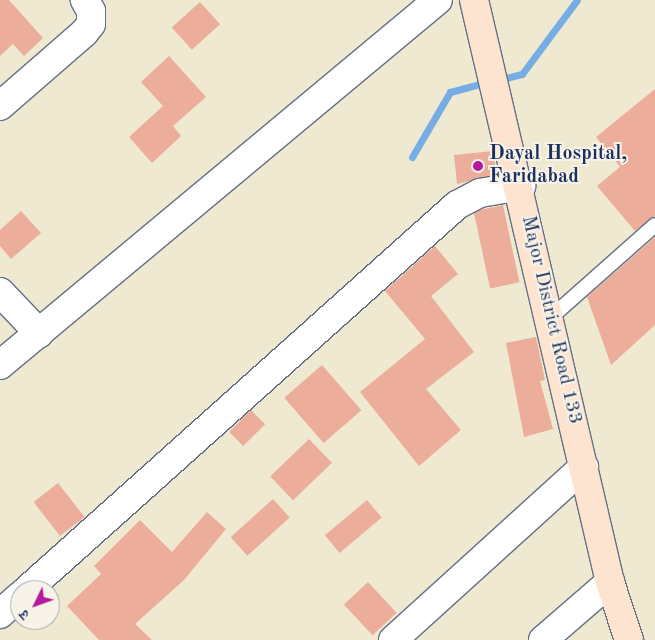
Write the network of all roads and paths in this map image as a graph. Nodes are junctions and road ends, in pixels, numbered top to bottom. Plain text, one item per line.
1 (85, 0) edge
2 (438, 0) edge
3 (474, 0) edge
4 (0, 106) edge
5 (520, 186) junction
6 (655, 225) edge
7 (0, 292) edge
8 (550, 318) junction
9 (38, 333) junction
10 (0, 365) edge
11 (584, 467) junction
12 (38, 580) edge
13 (610, 582) junction
14 (10, 605) edge
15 (0, 614) edge
16 (393, 640) edge
17 (543, 640) edge
18 (629, 640) edge

1 - 4 street
2 - 9 street
3 - 5 main road, Major District Road 133
5 - 8 main road, Major District Road 133
5 - 12 street
6 - 8 lane
7 - 9 street
8 - 11 main road, Major District Road 133
9 - 10 street
11 - 13 main road, Major District Road 133
11 - 16 street
13 - 17 street
13 - 18 main road, Major District Road 133
14 - 15 street

